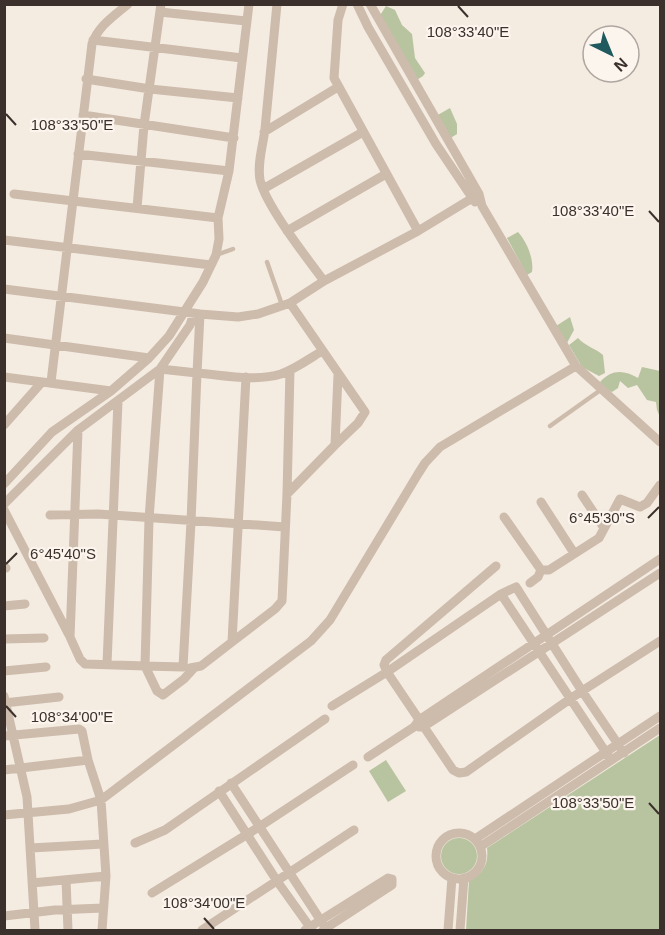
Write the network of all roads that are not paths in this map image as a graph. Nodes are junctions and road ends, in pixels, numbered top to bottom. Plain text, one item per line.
1 (128, 4) edge
2 (249, 4) edge
3 (277, 4) edge
4 (343, 4) edge
5 (357, 4) edge
6 (370, 4) edge
7 (160, 8) edge
8 (246, 21) junction
9 (93, 40) junction
10 (155, 47) junction
11 (242, 58) junction
12 (86, 79) junction
13 (338, 87) junction
14 (150, 89) junction
15 (238, 98) junction
16 (83, 115) junction
17 (144, 125) junction
18 (264, 132) junction
19 (363, 132) junction
20 (234, 138) junction
21 (78, 154) junction
22 (142, 163) junction
23 (229, 171) junction
24 (386, 174) junction
25 (263, 189) junction
26 (14, 194) dead end
27 (476, 196) junction
28 (73, 200) junction
29 (137, 208) junction
30 (218, 219) junction
31 (288, 231) junction
32 (418, 231) junction
33 (4, 240) edge
34 (68, 249) junction
35 (233, 249) dead end
36 (216, 255) junction
37 (267, 262) dead end
38 (211, 265) junction
39 (324, 281) junction
40 (4, 289) edge
41 (63, 296) junction
42 (286, 304) junction
43 (193, 313) junction
44 (4, 338) edge
45 (57, 344) junction
46 (321, 351) junction
47 (149, 358) junction
48 (576, 366) junction
49 (160, 369) junction
50 (290, 370) junction
51 (197, 373) junction
52 (338, 375) junction
53 (4, 377) edge
54 (246, 377) junction
55 (47, 382) junction
56 (602, 389) junction
57 (111, 391) junction
58 (118, 401) junction
59 (4, 425) edge
60 (550, 426) dead end
61 (78, 430) junction
62 (660, 442) edge
63 (335, 445) junction
64 (4, 484) edge
65 (660, 485) edge
66 (287, 494) junction
67 (582, 495) dead end
68 (541, 502) dead end
69 (4, 504) edge
70 (4, 510) edge
71 (74, 514) junction
72 (50, 515) dead end
73 (114, 516) junction
74 (504, 518) dead end
75 (149, 519) junction
76 (191, 522) junction
77 (239, 525) junction
78 (285, 527) junction
79 (604, 528) junction
80 (574, 554) junction
81 (660, 559) edge
82 (496, 566) dead end
83 (541, 570) junction
84 (660, 573) edge
85 (530, 583) dead end
86 (623, 584) junction
87 (629, 593) junction
88 (501, 594) junction
89 (25, 604) dead end
90 (4, 606) edge
91 (441, 614) junction
92 (450, 628) junction
93 (547, 634) junction
94 (70, 637) junction
95 (44, 638) dead end
96 (4, 639) edge
97 (660, 641) edge
98 (232, 642) junction
99 (533, 644) junction
100 (553, 644) junction
101 (539, 653) junction
102 (107, 664) junction
103 (145, 666) junction
104 (46, 667) dead end
105 (183, 667) junction
106 (194, 668) junction
107 (4, 671) edge
108 (387, 672) junction
109 (582, 691) junction
110 (59, 697) dead end
111 (570, 699) junction
112 (5, 701) edge
113 (332, 706) dead end
114 (660, 716) edge
115 (325, 719) dead end
116 (419, 725) junction
117 (660, 728) edge
118 (8, 736) edge
119 (621, 748) junction
120 (609, 756) junction
121 (368, 757) dead end
122 (88, 760) junction
123 (353, 765) dead end
124 (20, 768) junction
125 (4, 770) edge
126 (231, 783) junction
127 (219, 791) junction
128 (101, 800) junction
129 (29, 813) junction
130 (4, 815) edge
131 (259, 827) junction
132 (354, 830) dead end
133 (247, 835) junction
134 (135, 843) dead end
135 (478, 843) junction
136 (103, 844) junction
137 (31, 848) junction
138 (289, 873) junction
139 (106, 876) junction
140 (452, 878) junction
141 (464, 878) junction
142 (66, 880) junction
143 (277, 881) junction
144 (32, 884) junction
145 (152, 893) dead end
146 (103, 908) junction
147 (67, 909) junction
148 (33, 913) junction
149 (4, 916) edge
150 (324, 927) edge
151 (309, 929) edge
152 (35, 930) edge
153 (68, 930) edge
154 (102, 930) edge
155 (202, 930) edge
156 (448, 930) edge
157 (460, 930) edge

1 - 9 street
2 - 8 street
3 - 18 street
4 - 13 street
5 - 27 street
6 - 27 street
7 - 8 street
7 - 10 street
8 - 11 street
9 - 10 street
9 - 12 street
10 - 11 street
10 - 14 street
11 - 15 street
12 - 14 street
12 - 16 street
13 - 18 street
13 - 19 street
14 - 15 street
14 - 17 street
15 - 20 street
16 - 17 street
16 - 21 street
17 - 20 street
17 - 22 street
18 - 25 street
19 - 24 street
19 - 25 street
20 - 23 street
21 - 22 street
21 - 28 street
22 - 23 street
22 - 29 street
23 - 30 street
24 - 31 street
24 - 32 street
25 - 31 street
26 - 28 street
27 - 32 street
27 - 48 street
28 - 29 street
28 - 34 street
29 - 30 street
30 - 36 street
31 - 39 street
32 - 39 street
33 - 34 street
34 - 38 street
34 - 41 street
35 - 36 lane
36 - 38 street
37 - 42 lane
38 - 43 street
39 - 42 street
40 - 41 street
41 - 43 street
41 - 45 street
42 - 43 street
42 - 46 street
43 - 47 street
43 - 49 street
43 - 51 street
44 - 45 street
45 - 47 street
45 - 55 street
46 - 50 street
46 - 52 street
47 - 57 street
48 - 56 street
48 - 128 street
49 - 51 street
49 - 58 street
49 - 75 street
50 - 54 street
50 - 66 street
51 - 54 street
51 - 76 street
52 - 63 street
52 - 63 street
53 - 55 street
54 - 77 street
55 - 57 street
55 - 59 street
56 - 60 lane
56 - 62 street
57 - 64 street
58 - 61 street
58 - 73 street
61 - 69 street
61 - 71 street
63 - 66 street
65 - 79 street
66 - 78 street
67 - 79 street
68 - 80 street
70 - 94 street
71 - 72 street
71 - 73 street
71 - 94 street
73 - 75 street
73 - 102 street
74 - 83 street
75 - 76 street
75 - 103 street
76 - 77 street
76 - 105 street
77 - 78 street
77 - 98 street
78 - 98 street
79 - 80 street
80 - 83 street
81 - 86 street
82 - 91 street
83 - 85 street
84 - 87 street
86 - 87 street
86 - 93 street
87 - 100 street
88 - 92 street
88 - 93 street
88 - 99 street
89 - 90 street
91 - 92 street
91 - 108 street
92 - 108 street
93 - 99 street
93 - 100 street
94 - 102 street
95 - 96 street
97 - 109 street
98 - 106 street
99 - 101 street
99 - 116 street
100 - 101 street
100 - 109 street
101 - 111 street
101 - 116 street
102 - 103 street
103 - 105 street
103 - 106 street
104 - 107 street
105 - 106 street
108 - 113 street
108 - 116 street
109 - 111 street
109 - 119 street
110 - 112 street
111 - 116 street
111 - 120 street
112 - 118 street
114 - 119 street
115 - 126 street
116 - 121 street
117 - 119 street
118 - 122 street
118 - 124 street
119 - 120 street
120 - 135 street
122 - 124 street
122 - 128 street
123 - 131 street
124 - 125 street
124 - 129 street
126 - 127 street
126 - 131 street
127 - 133 street
127 - 134 street
128 - 129 street
128 - 136 street
129 - 130 street
129 - 137 street
131 - 133 street
131 - 138 street
132 - 138 street
133 - 143 street
133 - 145 street
135 - 140 street
135 - 141 street
136 - 137 street
136 - 139 street
137 - 144 street
138 - 143 street
138 - 150 street
139 - 142 street
139 - 146 street
140 - 141 street
140 - 156 street
141 - 157 street
142 - 144 street
142 - 147 street
143 - 151 street
143 - 155 street
144 - 148 street
146 - 147 street
146 - 154 street
147 - 148 street
147 - 153 street
148 - 149 street
148 - 152 street
150 - 150 street
150 - 151 street

